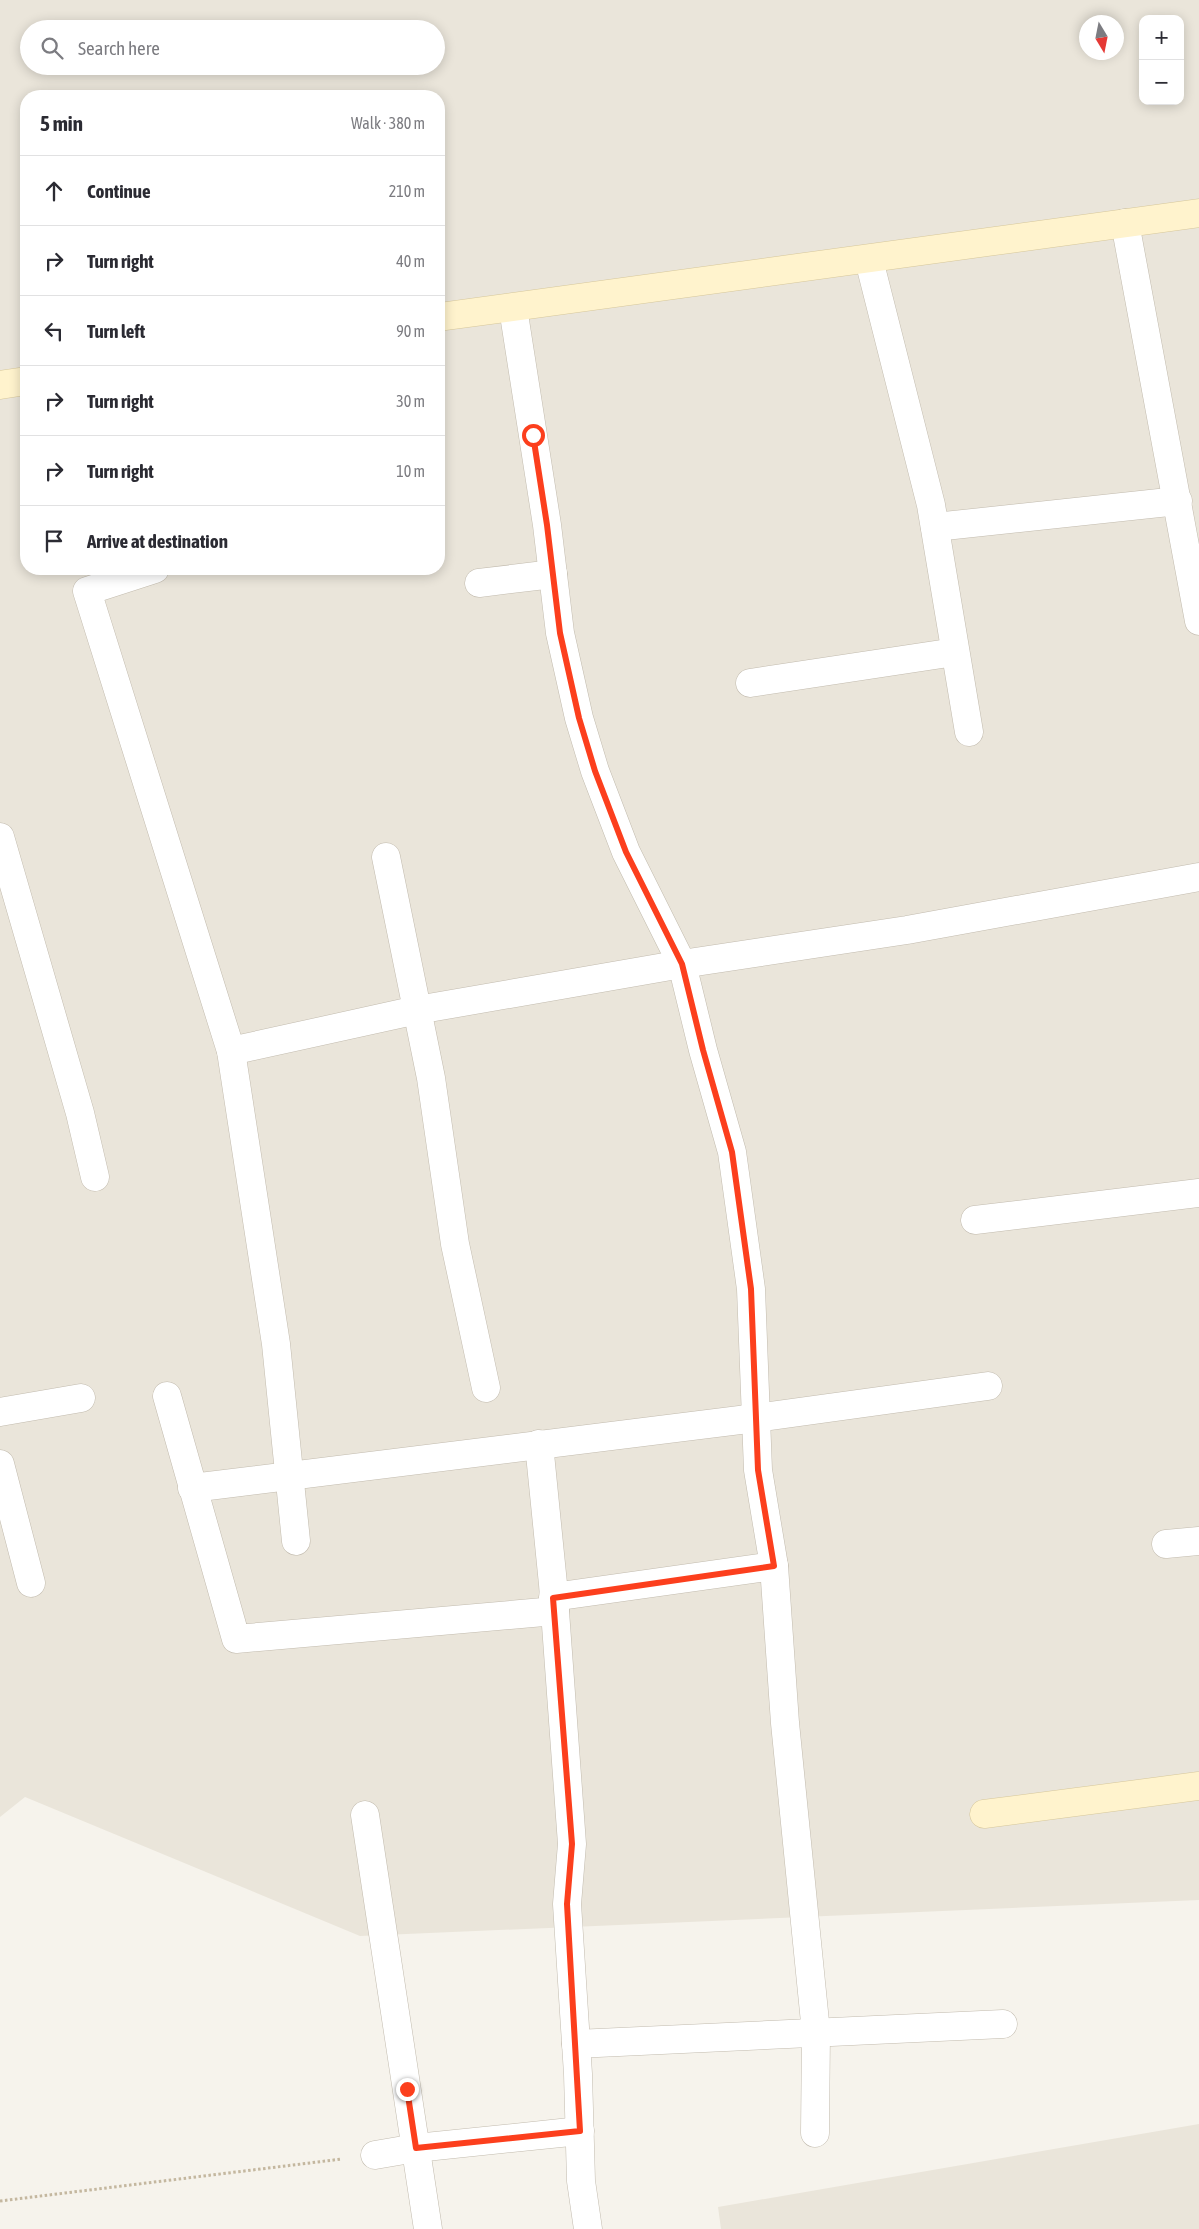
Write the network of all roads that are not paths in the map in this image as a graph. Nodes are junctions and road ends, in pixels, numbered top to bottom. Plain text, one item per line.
1 (1199, 213) edge
2 (1125, 223) junction
3 (869, 260) junction
4 (513, 308) junction
5 (445, 316) edge
6 (20, 382) edge
7 (0, 386) edge
8 (1185, 505) edge
9 (935, 527) junction
10 (553, 574) junction
11 (136, 575) edge
12 (478, 583) dead end
13 (1199, 621) edge
14 (955, 652) junction
15 (750, 683) dead end
16 (969, 732) dead end
17 (0, 837) edge
18 (386, 857) dead end
19 (1199, 877) edge
20 (10, 909) edge
21 (682, 964) junction
22 (417, 1010) junction
23 (231, 1052) junction
24 (96, 1177) dead end
25 (1199, 1193) edge
26 (975, 1220) dead end
27 (988, 1386) dead end
28 (486, 1388) dead end
29 (167, 1396) dead end
30 (81, 1398) dead end
31 (0, 1412) edge
32 (756, 1418) junction
33 (540, 1444) junction
34 (0, 1464) edge
35 (288, 1476) junction
36 (192, 1488) junction
37 (296, 1541) dead end
38 (1199, 1541) edge
39 (1166, 1544) dead end
40 (774, 1566) junction
41 (31, 1583) dead end
42 (554, 1604) junction
43 (1199, 1786) edge
44 (984, 1814) dead end
45 (365, 1815) dead end
46 (1003, 2024) dead end
47 (816, 2032) junction
48 (576, 2044) junction
49 (580, 2131) junction
50 (816, 2133) dead end
51 (416, 2148) junction
52 (375, 2155) road end
53 (428, 2229) edge
54 (588, 2229) edge

1 - 2 street
2 - 3 street
2 - 8 street
3 - 4 street
3 - 9 street
4 - 5 street
4 - 10 street
6 - 7 street
8 - 9 street
8 - 13 street
9 - 14 street
10 - 12 street
10 - 21 street
11 - 23 street
14 - 15 street
14 - 16 street
17 - 20 street
18 - 22 street
19 - 21 street
20 - 24 street
21 - 22 street
21 - 32 street
22 - 23 street
22 - 28 street
23 - 35 street
25 - 26 street
27 - 32 street
29 - 36 street
30 - 31 street
32 - 33 street
32 - 40 street
33 - 35 street
33 - 42 street
34 - 41 street
35 - 36 street
35 - 37 street
36 - 42 street
38 - 39 street
40 - 42 street
40 - 47 street
42 - 48 street
43 - 44 street
45 - 51 street
46 - 47 street
47 - 48 street
47 - 50 street
48 - 49 street
49 - 51 street
49 - 54 street
51 - 52 street
51 - 53 street

